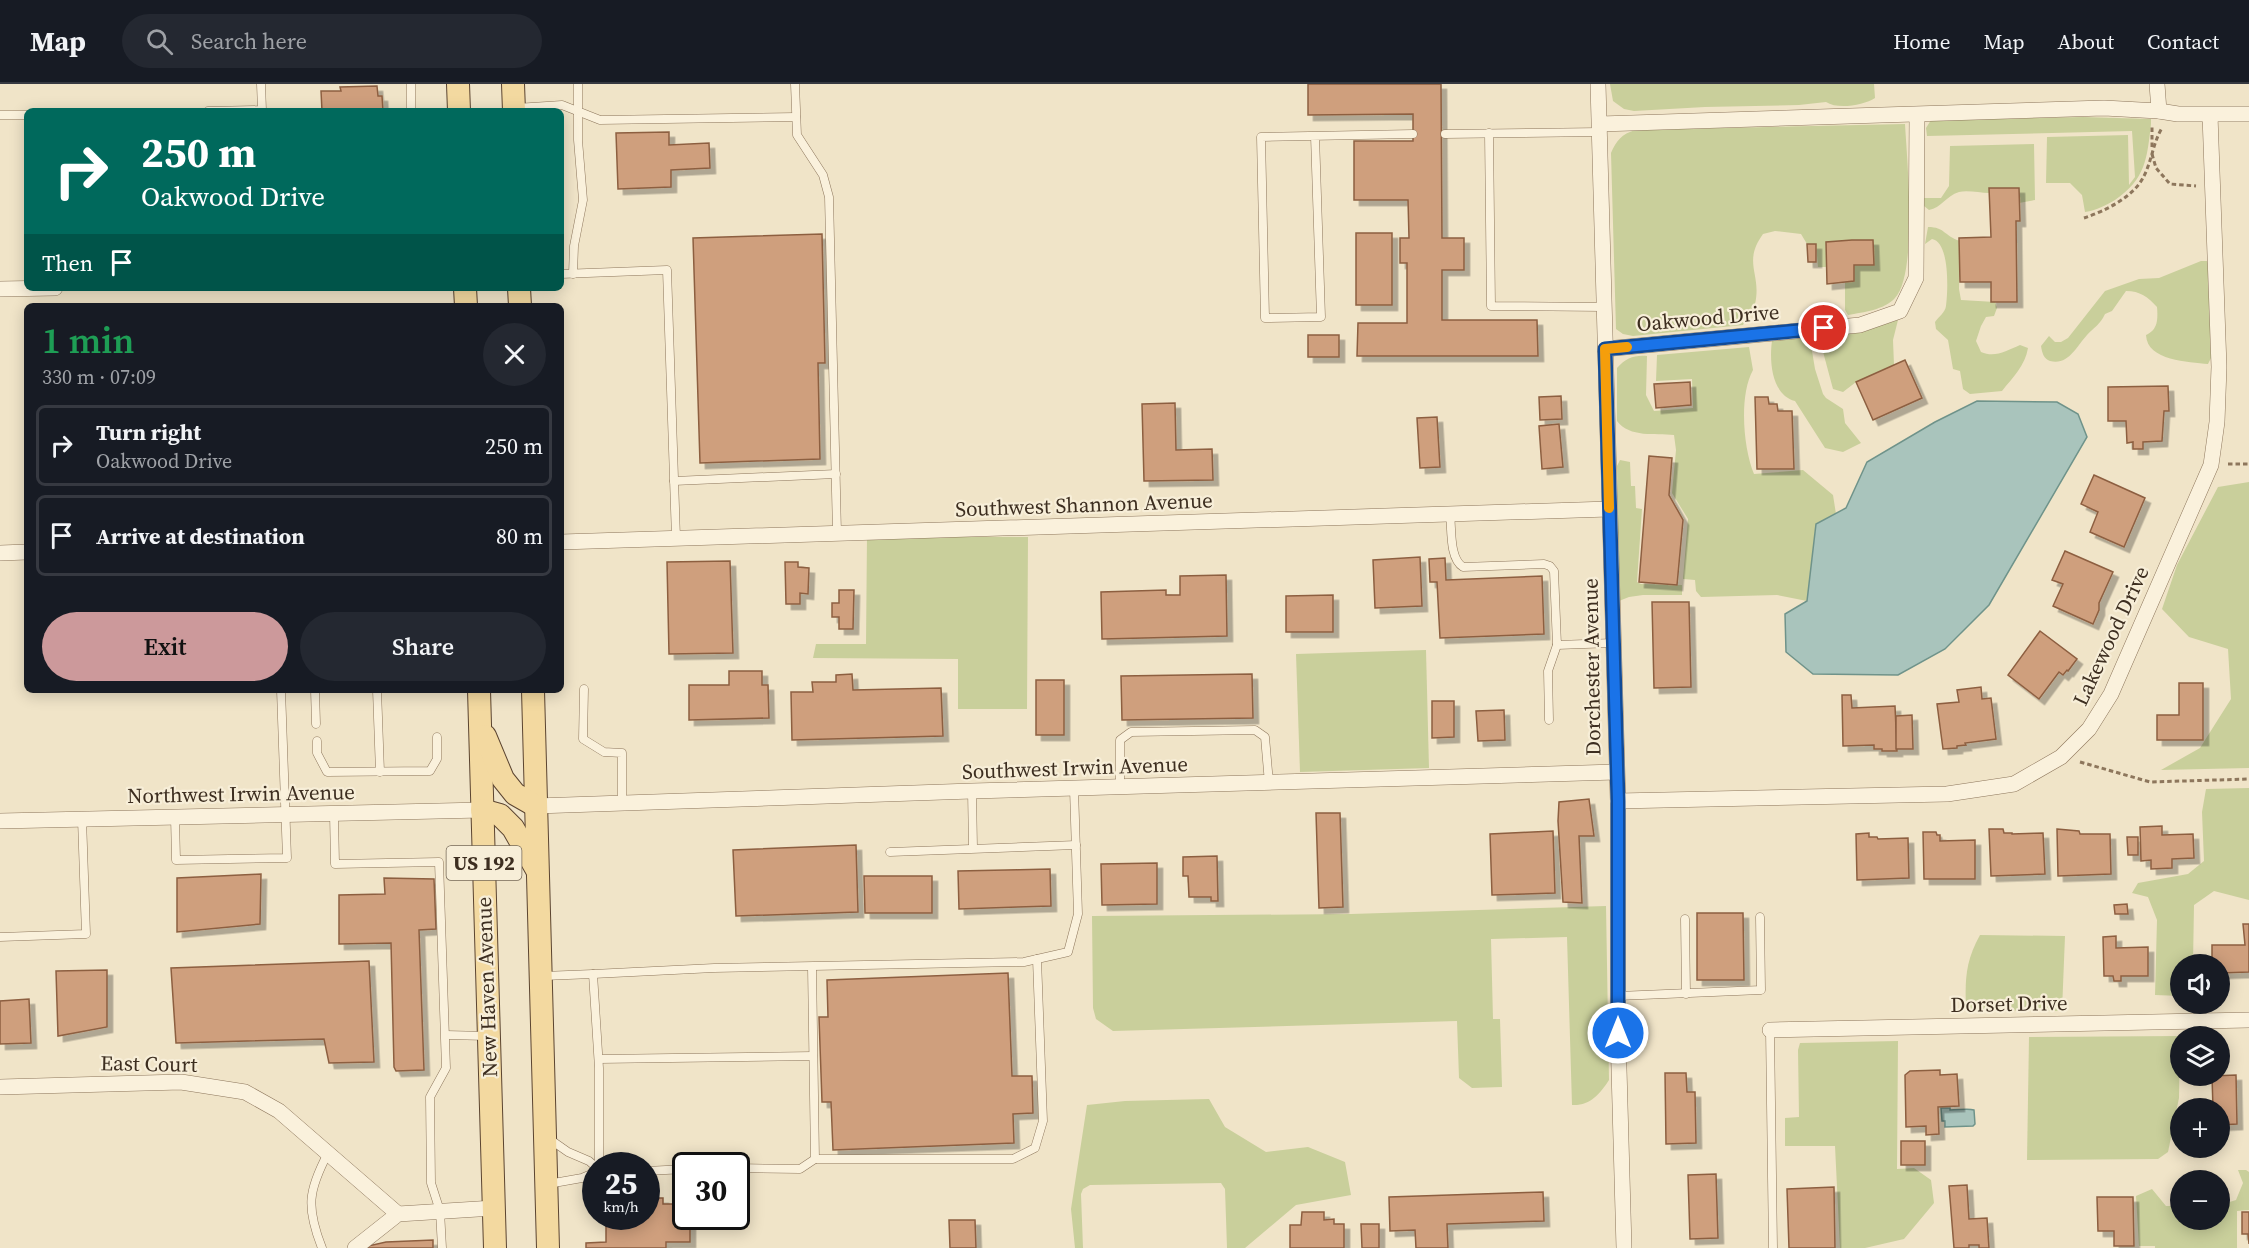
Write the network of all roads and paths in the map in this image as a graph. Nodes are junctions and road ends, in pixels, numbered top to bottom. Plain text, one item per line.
1 (261, 84) edge
2 (411, 84) edge
3 (458, 84) edge
4 (513, 84) edge
5 (578, 84) edge
6 (795, 84) edge
7 (1598, 84) edge
8 (2157, 84) edge
9 (262, 108) edge
10 (411, 108) edge
11 (459, 108) edge
12 (514, 108) edge
13 (526, 108) edge
14 (578, 111) junction
15 (2160, 112) junction
16 (2249, 114) edge
17 (0, 115) edge
18 (24, 115) edge
19 (1917, 115) junction
20 (2210, 115) junction
21 (796, 117) junction
22 (1600, 128) junction
23 (1489, 133) junction
24 (1413, 134) dead end
25 (1445, 134) dead end
26 (1315, 136) junction
27 (2152, 152) junction
28 (2213, 186) junction
29 (2084, 218) dead end
30 (564, 274) edge
31 (573, 274) junction
32 (0, 289) edge
33 (24, 289) edge
34 (1604, 307) junction
35 (1605, 349) junction
36 (2249, 464) edge
37 (2211, 465) junction
38 (836, 474) junction
39 (674, 481) junction
40 (1609, 509) junction
41 (1450, 514) junction
42 (837, 533) junction
43 (676, 538) junction
44 (564, 542) edge
45 (0, 552) edge
46 (24, 552) edge
47 (1613, 643) junction
48 (1557, 645) junction
49 (584, 689) dead end
50 (281, 693) edge
51 (315, 693) edge
52 (377, 693) edge
53 (479, 693) edge
54 (533, 693) edge
55 (1550, 720) dead end
56 (316, 724) dead end
57 (480, 724) junction
58 (437, 736) dead end
59 (317, 741) dead end
60 (2061, 757) junction
61 (380, 772) junction
62 (1616, 772) junction
63 (2249, 779) edge
64 (1269, 783) junction
65 (1120, 788) junction
66 (1074, 789) junction
67 (972, 791) junction
68 (1618, 801) junction
69 (622, 804) junction
70 (536, 807) junction
71 (482, 810) junction
72 (285, 814) junction
73 (334, 814) junction
74 (175, 817) junction
75 (82, 819) junction
76 (0, 821) edge
77 (1076, 845) junction
78 (973, 848) junction
79 (890, 852) dead end
80 (539, 874) junction
81 (1760, 917) dead end
82 (1684, 919) dead end
83 (0, 937) edge
84 (1037, 959) junction
85 (812, 967) junction
86 (593, 974) junction
87 (541, 976) junction
88 (1686, 994) junction
89 (1618, 996) junction
90 (2249, 1020) edge
91 (1770, 1030) joint
92 (446, 1035) junction
93 (489, 1036) junction
94 (813, 1056) junction
95 (599, 1059) junction
96 (0, 1087) edge
97 (545, 1136) junction
98 (328, 1152) junction
99 (597, 1152) edge
100 (582, 1158) edge
101 (815, 1159) junction
102 (750, 1168) edge
103 (582, 1178) edge
104 (546, 1184) junction
105 (494, 1208) junction
106 (440, 1211) junction
107 (398, 1214) junction
108 (322, 1248) edge
109 (355, 1248) edge
110 (442, 1248) edge
111 (495, 1248) edge
112 (548, 1248) edge
113 (1624, 1248) edge
114 (1773, 1248) edge

1 - 9 lane
2 - 10 lane
3 - 11 main road
4 - 12 main road
5 - 14 lane
6 - 21 lane
7 - 22 street, Dorchester Avenue
8 - 15 street
13 - 14 lane
14 - 21 lane
14 - 31 lane
15 - 19 street
15 - 20 street
15 - 27 path
15 - 27 path
16 - 20 street
17 - 18 lane
19 - 22 street
19 - 35 street, Oakwood Drive
20 - 28 street, Lakewood Drive
21 - 38 lane
22 - 23 lane
22 - 34 street, Dorchester Avenue
23 - 25 lane
23 - 34 lane
24 - 26 lane
26 - 26 lane
27 - 28 path
27 - 29 path
28 - 37 street, Lakewood Drive
30 - 31 lane
31 - 39 lane
32 - 33 street
34 - 35 street, Dorchester Avenue
35 - 40 street, Dorchester Avenue
36 - 37 path
37 - 60 street, Lakewood Drive
38 - 39 lane
38 - 42 lane
39 - 43 lane
40 - 41 street, Southwest Shannon Avenue
40 - 47 street, Dorchester Avenue
41 - 42 street, Southwest Shannon Avenue
41 - 48 lane
42 - 43 street, Southwest Shannon Avenue
43 - 44 street, Southwest Shannon Avenue
45 - 46 street
47 - 48 lane
47 - 62 street, Dorchester Avenue
48 - 55 lane
49 - 69 lane
50 - 72 lane
51 - 56 lane
52 - 61 lane
53 - 57 main road, New Haven Avenue / US 192
54 - 70 main road, US 192
57 - 70 main road
57 - 71 main road, New Haven Avenue / US 192
58 - 61 lane
59 - 61 lane
60 - 63 path
60 - 68 street, Lakewood Drive
62 - 64 street, Southwest Irwin Avenue
62 - 68 street, Dorchester Avenue
64 - 65 street, Southwest Irwin Avenue
64 - 65 lane
65 - 66 street, Southwest Irwin Avenue
66 - 67 street, Southwest Irwin Avenue
66 - 77 lane
67 - 69 street, Southwest Irwin Avenue
67 - 78 lane
68 - 89 street, Dorchester Avenue
69 - 70 street, Southwest Irwin Avenue
70 - 80 main road, US 192
71 - 73 street, Northwest Irwin Avenue
71 - 80 main road
71 - 93 main road, New Haven Avenue / US 192
72 - 73 street, Northwest Irwin Avenue
72 - 74 street, Northwest Irwin Avenue
72 - 74 lane
73 - 92 lane
74 - 75 street, Northwest Irwin Avenue
75 - 76 street, Northwest Irwin Avenue
75 - 83 lane
77 - 78 lane
77 - 84 lane
78 - 79 lane
80 - 87 main road, US 192
81 - 88 lane
82 - 88 lane
84 - 85 lane
84 - 101 lane
85 - 86 lane
85 - 94 lane
86 - 87 lane
86 - 95 lane
87 - 97 main road, US 192
88 - 89 lane
89 - 113 street, Dorchester Avenue
90 - 91 street, Dorset Drive
91 - 114 lane
92 - 93 lane
92 - 106 lane
93 - 105 main road, New Haven Avenue / US 192
94 - 95 lane
94 - 101 lane
95 - 99 lane
96 - 98 street, East Court
97 - 100 lane
97 - 104 main road, US 192
98 - 107 street, East Court
98 - 108 lane
101 - 102 lane
103 - 104 lane
104 - 112 main road, US 192
105 - 106 street
105 - 111 main road, New Haven Avenue / US 192
106 - 107 street
106 - 110 lane
107 - 109 street

